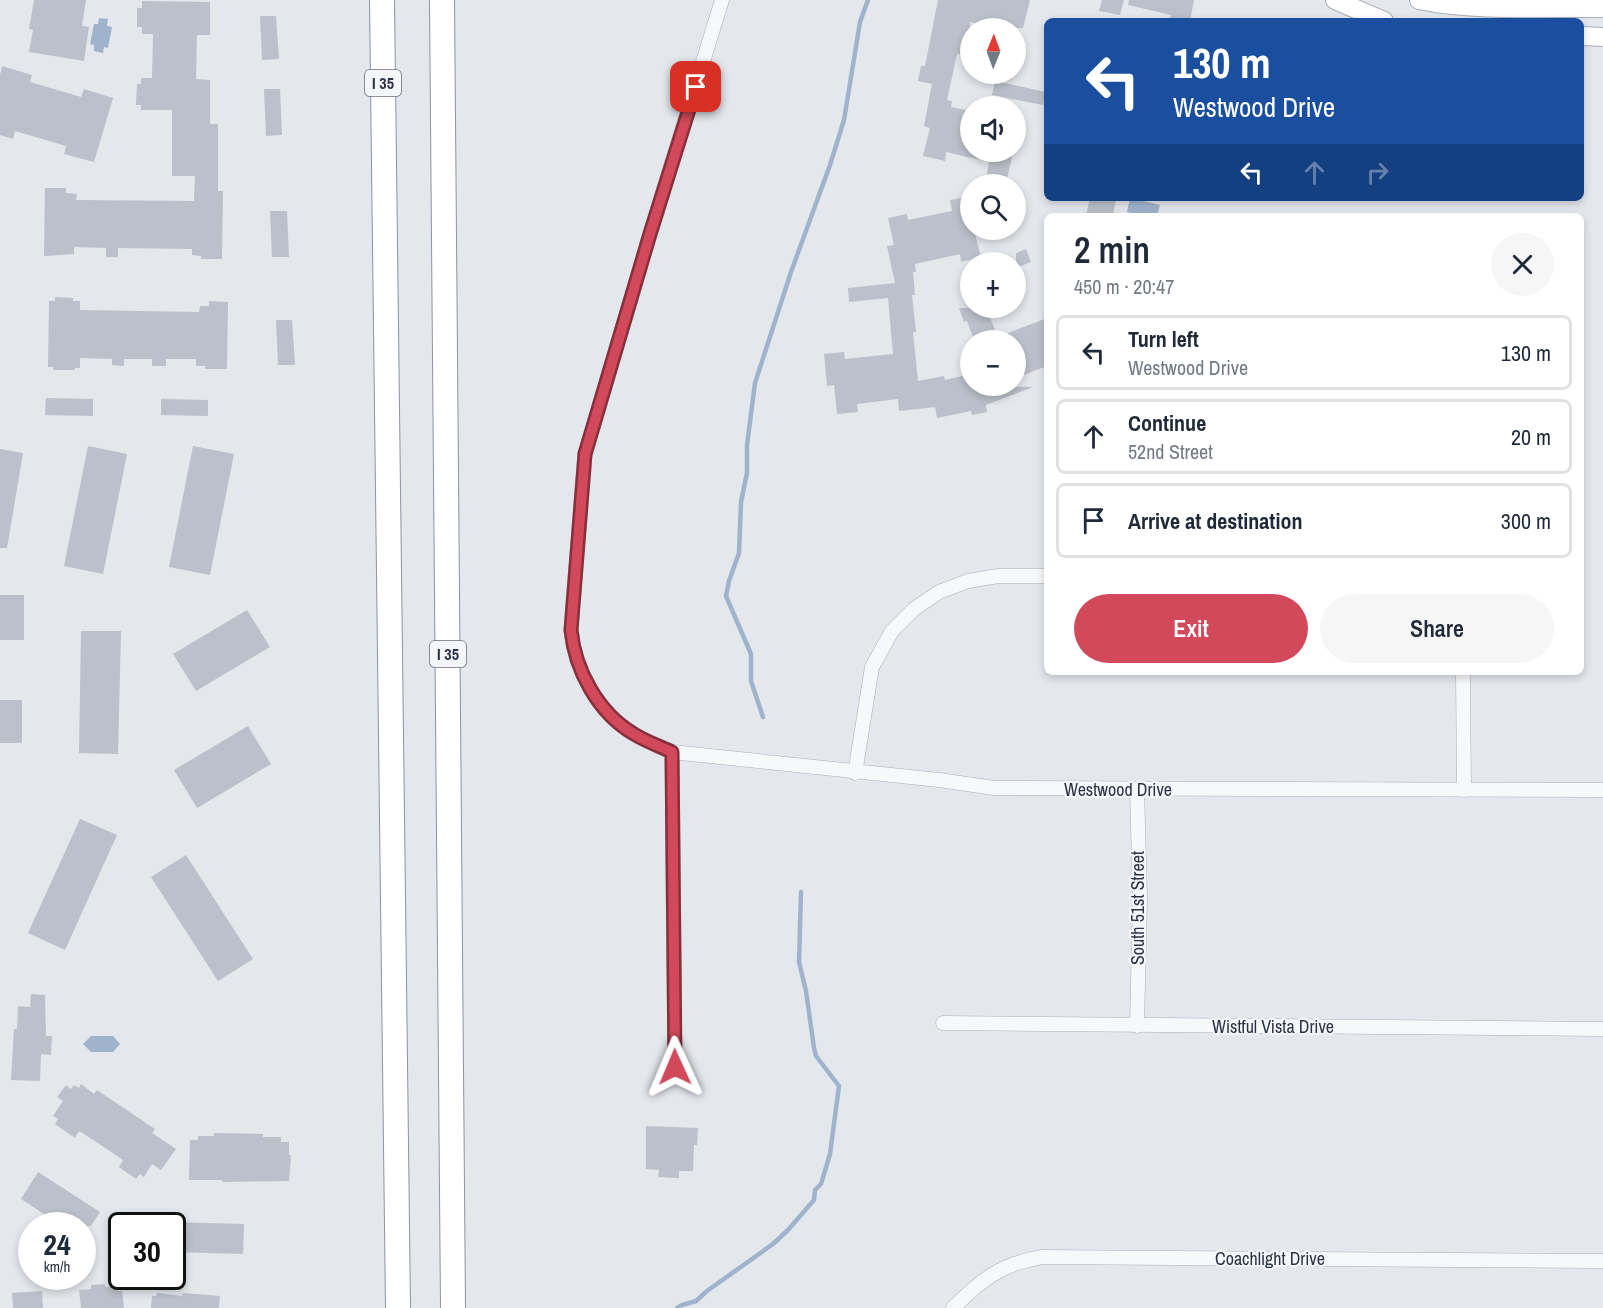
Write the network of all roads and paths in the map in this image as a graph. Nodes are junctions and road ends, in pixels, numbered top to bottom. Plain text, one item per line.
1 (382, 0) edge
2 (442, 0) edge
3 (722, 0) edge
4 (1335, 0) edge
5 (1419, 0) edge
6 (1603, 8) edge
7 (1377, 18) edge
8 (1584, 36) edge
9 (1603, 37) edge
10 (1044, 576) edge
11 (1463, 675) edge
12 (672, 752) junction
13 (855, 773) junction
14 (1137, 790) junction
15 (1464, 790) junction
16 (1603, 790) edge
17 (943, 1023) dead end
18 (1137, 1026) junction
19 (1603, 1029) edge
20 (675, 1067) dead end
21 (1603, 1261) edge
22 (398, 1308) edge
23 (453, 1308) edge
24 (953, 1308) edge

1 - 22 highway, I 35
2 - 23 highway, I 35
3 - 12 street, Westwood Drive
4 - 7 main road
5 - 6 main road
8 - 9 main road
10 - 13 street
11 - 15 street
12 - 13 street, Westwood Drive
12 - 20 street
13 - 14 street, Westwood Drive
14 - 15 street, Westwood Drive
14 - 18 street, South 51st Street
15 - 16 street, Westwood Drive
17 - 18 street, Wistful Vista Drive
18 - 19 street, Wistful Vista Drive
21 - 24 street, Coachlight Drive

